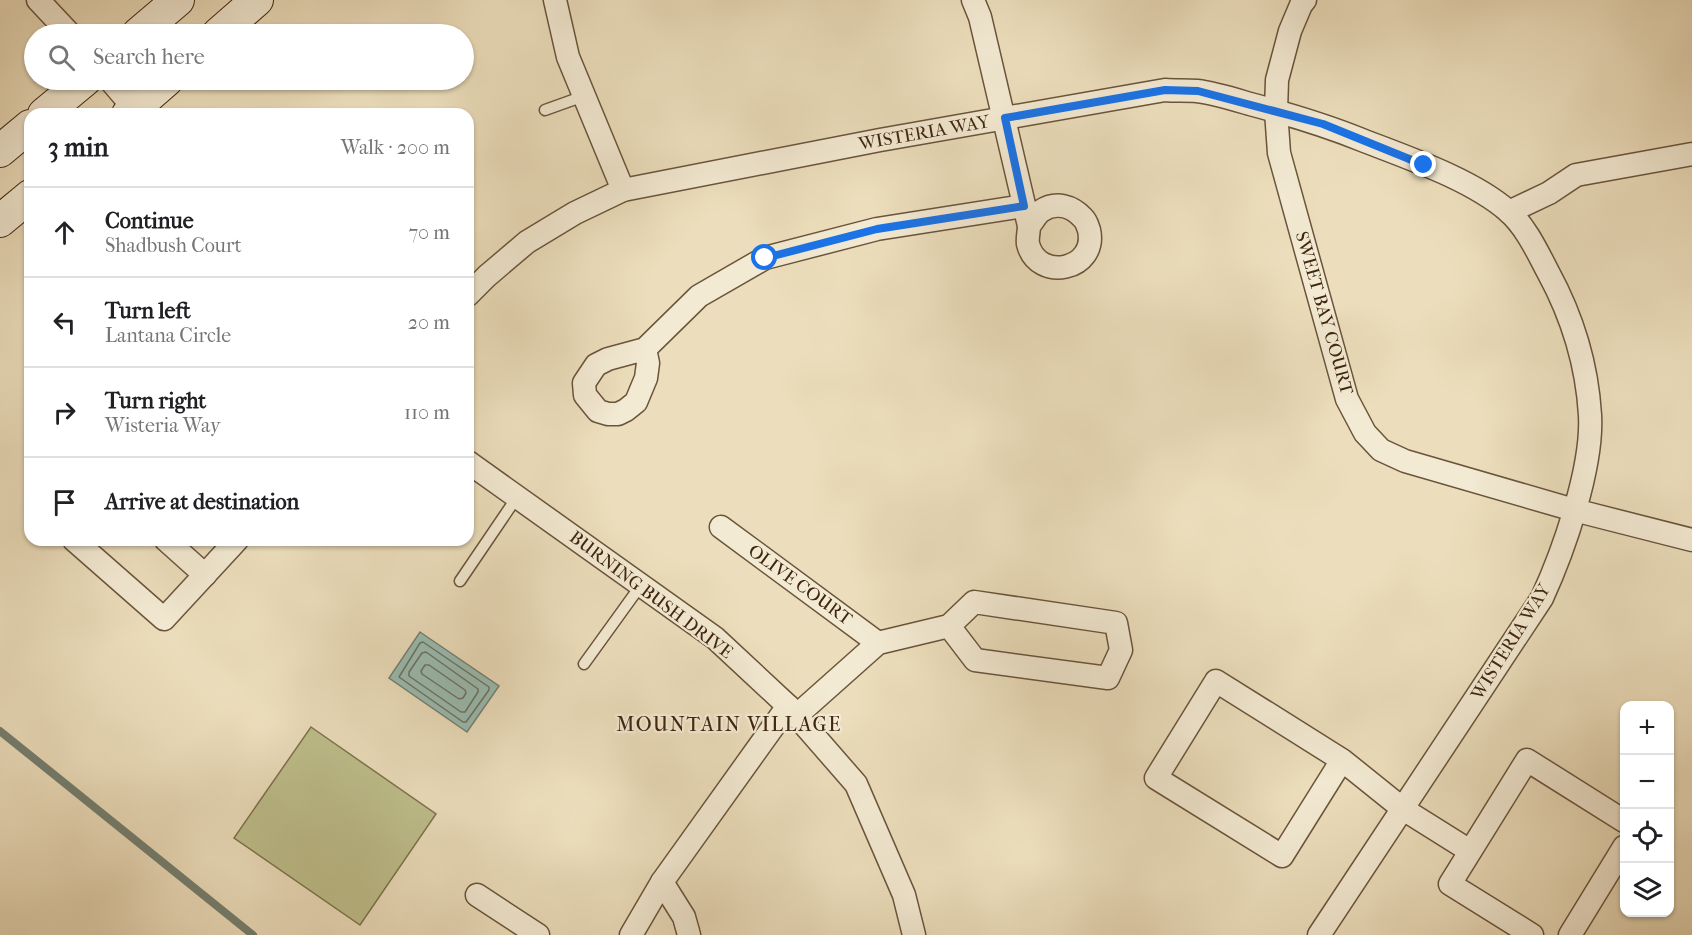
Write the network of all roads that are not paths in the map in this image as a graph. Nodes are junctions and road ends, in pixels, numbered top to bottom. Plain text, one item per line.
1 (38, 0) edge
2 (178, 0) edge
3 (257, 0) edge
4 (555, 0) edge
5 (973, 0) edge
6 (1295, 2) edge
7 (61, 24) edge
8 (150, 24) edge
9 (229, 24) edge
10 (73, 90) edge
11 (118, 90) edge
12 (157, 90) edge
13 (584, 96) junction
14 (51, 108) edge
15 (131, 108) edge
16 (138, 108) edge
17 (545, 110) dead end
18 (1276, 111) junction
19 (1005, 118) junction
20 (24, 131) edge
21 (0, 151) edge
22 (1692, 154) edge
23 (624, 190) junction
24 (24, 201) edge
25 (1509, 212) junction
26 (0, 221) edge
27 (474, 289) edge
28 (645, 349) dead end
29 (474, 466) edge
30 (517, 497) junction
31 (1574, 510) junction
32 (721, 527) dead end
33 (1692, 540) edge
34 (81, 546) edge
35 (173, 546) edge
36 (232, 546) edge
37 (205, 575) junction
38 (460, 580) dead end
39 (641, 585) junction
40 (949, 626) junction
41 (878, 643) junction
42 (584, 664) dead end
43 (792, 711) junction
44 (1342, 760) junction
45 (1403, 808) junction
46 (1620, 818) edge
47 (1470, 851) junction
48 (1620, 854) edge
49 (662, 882) junction
50 (477, 895) dead end
51 (538, 935) edge
52 (631, 935) edge
53 (689, 935) edge
54 (914, 935) edge
55 (1319, 935) edge
56 (1532, 935) edge
57 (1570, 935) edge

1 - 7 street
2 - 8 main road
3 - 9 main road
4 - 13 street
5 - 19 street
6 - 18 street, SWEET BAY COURT
10 - 14 main road
11 - 15 street
12 - 16 main road
13 - 17 lane
13 - 23 street
18 - 19 street, WISTERIA WAY
18 - 25 street, WISTERIA WAY
18 - 31 street, SWEET BAY COURT
19 - 23 street, WISTERIA WAY
19 - 28 street
20 - 21 main road
22 - 25 street
23 - 27 street, WISTERIA WAY
24 - 26 main road
25 - 31 street, WISTERIA WAY
29 - 30 street, BURNING BUSH DRIVE
30 - 38 lane
30 - 39 street, BURNING BUSH DRIVE
31 - 33 street, SWEET BAY COURT
31 - 45 street, WISTERIA WAY
32 - 41 street, OLIVE COURT
34 - 37 street
35 - 37 street
36 - 37 street
39 - 42 lane
39 - 43 street, BURNING BUSH DRIVE
40 - 40 street
40 - 41 street
41 - 43 street
43 - 49 street
43 - 54 street, BURNING BUSH DRIVE
44 - 44 street
44 - 45 street
45 - 47 street
45 - 55 street, WISTERIA WAY
46 - 47 street
47 - 56 street
48 - 57 street
49 - 52 street
49 - 53 street
50 - 51 street

